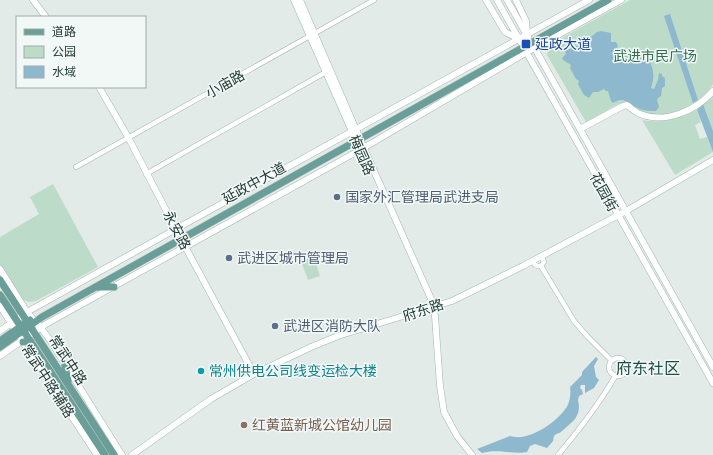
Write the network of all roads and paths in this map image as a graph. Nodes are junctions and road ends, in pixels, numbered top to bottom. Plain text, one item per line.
1 (33, 0) edge
2 (294, 0) edge
3 (300, 0) edge
4 (374, 0) edge
5 (486, 0) edge
6 (497, 0) edge
7 (508, 0) edge
8 (516, 0) edge
9 (589, 0) edge
10 (600, 0) edge
11 (608, 0) edge
12 (621, 0) edge
13 (45, 16) edge
14 (312, 35) junction
15 (531, 41) junction
16 (523, 46) junction
17 (326, 72) junction
18 (100, 88) edge
19 (713, 91) edge
20 (580, 129) junction
21 (356, 136) junction
22 (128, 137) junction
23 (361, 149) junction
24 (713, 160) edge
25 (76, 167) dead end
26 (146, 174) junction
27 (626, 212) junction
28 (618, 216) junction
29 (179, 234) junction
30 (186, 247) junction
31 (541, 256) junction
32 (533, 260) junction
33 (541, 266) junction
34 (0, 269) edge
35 (0, 280) edge
36 (96, 287) junction
37 (114, 287) junction
38 (0, 295) edge
39 (21, 302) joint
40 (0, 306) edge
41 (433, 308) junction
42 (28, 317) junction
43 (38, 330) junction
44 (0, 331) edge
45 (20, 332) junction
46 (0, 341) edge
47 (0, 347) edge
48 (28, 350) joint
49 (0, 356) edge
50 (612, 361) junction
51 (65, 366) junction
52 (713, 367) edge
53 (254, 374) junction
54 (616, 375) junction
55 (713, 384) edge
56 (69, 385) junction
57 (97, 455) edge
58 (105, 455) edge
59 (114, 455) edge
60 (122, 455) edge
61 (132, 455) edge
62 (472, 455) edge
63 (558, 455) edge

1 - 13 street
2 - 14 street, 梅园路
3 - 14 street, 梅园路
4 - 14 street, 小庙路
5 - 16 street
6 - 16 street, 花园街
7 - 15 street, 花园街
8 - 15 street
9 - 15 street
10 - 15 main road
11 - 15 main road
12 - 15 street
14 - 17 street, 梅园路
14 - 21 street, 梅园路
14 - 22 street, 小庙路
15 - 16 main road, 延政中大道
15 - 20 street, 花园街
16 - 21 main road, 延政中大道
16 - 23 street
16 - 28 street, 花园街
17 - 21 street, 梅园路
17 - 26 street
18 - 22 street, 永安路
19 - 20 street
20 - 27 street, 花园街
21 - 23 street, 梅园路
21 - 29 main road, 延政中大道
22 - 25 street, 小庙路
22 - 26 street, 永安路
23 - 30 street
23 - 41 street, 梅园路
24 - 27 street, 府东路
26 - 29 street, 永安路
27 - 28 street, 府东路
27 - 52 street, 花园街
28 - 31 street, 府东路
28 - 55 street, 花园街
29 - 30 street, 永安路
29 - 36 main road, 延政中大道
29 - 42 main road, 延政中大道
30 - 37 street
30 - 53 street, 永安路
31 - 32 street, 府东路
31 - 33 street
32 - 33 street
32 - 41 street, 府东路
33 - 50 street
34 - 39 street
35 - 42 main road, 常武中路
36 - 37 main road
36 - 42 main road, 延政中大道
37 - 43 street
38 - 45 main road, 常武中路
39 - 42 main road
40 - 45 street
41 - 53 street, 府东路
41 - 62 street, 梅园路
42 - 43 main road, 常武中路
42 - 45 main road, 延政中大道
43 - 45 street
43 - 51 street, 常武中路辅路
43 - 56 main road, 常武中路
44 - 45 street
45 - 46 main road, 延政中大道
45 - 47 main road, 延政中大道
45 - 48 main road
45 - 49 street
45 - 58 main road, 常武中路
48 - 57 street, 常武中路辅路
50 - 54 street
50 - 54 street
51 - 56 main road
51 - 60 street, 常武中路辅路
53 - 61 street, 府东路
54 - 63 street
56 - 59 main road, 常武中路

